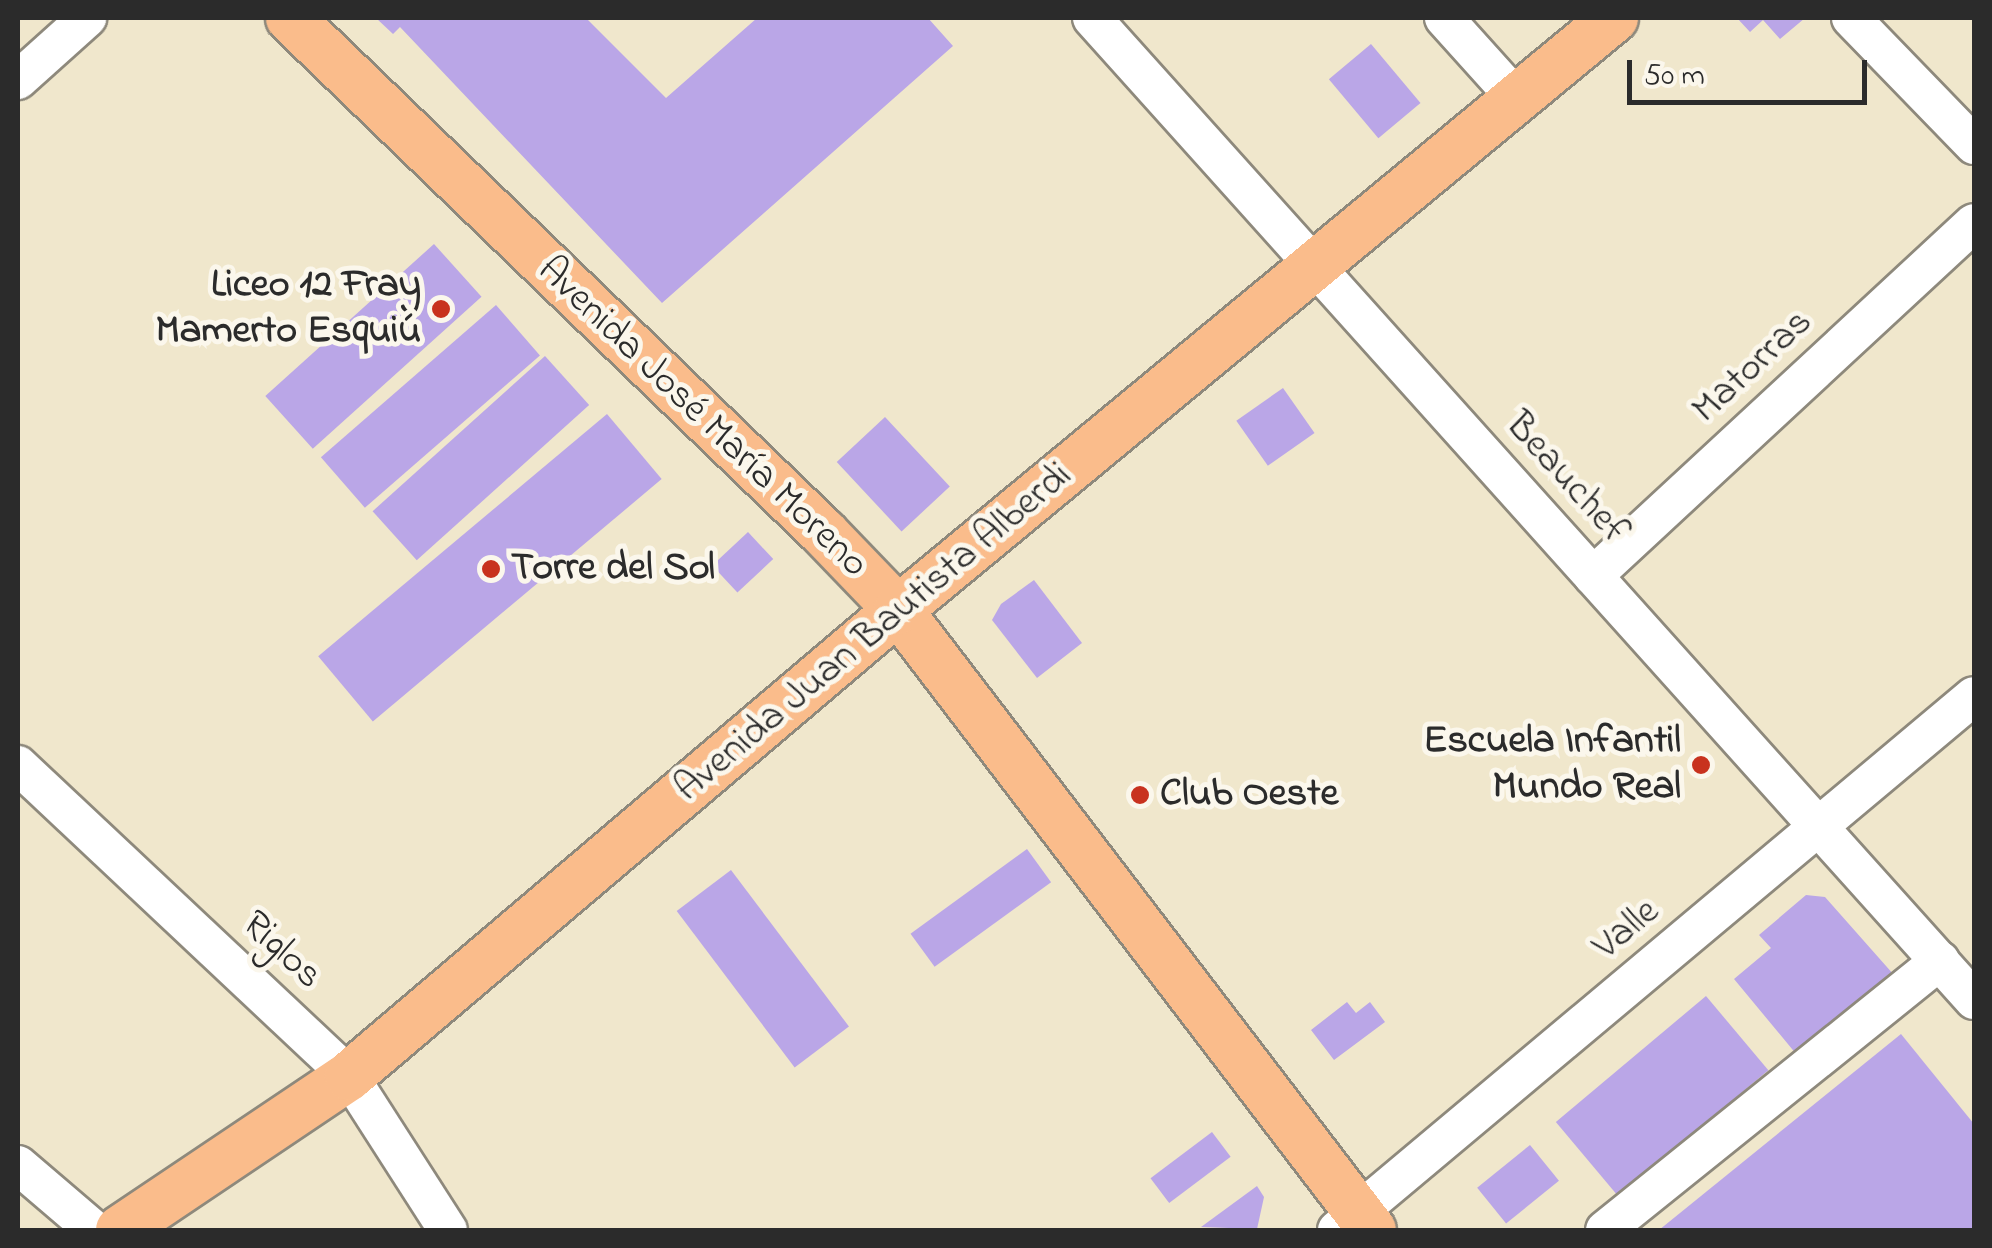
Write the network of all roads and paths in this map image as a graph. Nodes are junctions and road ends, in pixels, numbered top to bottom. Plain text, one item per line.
1 (87, 18) edge
2 (290, 18) edge
3 (1092, 18) edge
4 (1444, 18) edge
5 (1614, 18) edge
6 (1851, 18) edge
7 (18, 80) edge
8 (1517, 99) junction
9 (1974, 145) edge
10 (1974, 223) edge
11 (1314, 268) junction
12 (1593, 576) junction
13 (898, 610) junction
14 (1974, 696) edge
15 (18, 765) edge
16 (1817, 828) junction
17 (1940, 962) junction
18 (1974, 1000) edge
19 (349, 1076) junction
20 (18, 1165) edge
21 (1356, 1225) edge
22 (94, 1230) edge
23 (120, 1230) edge
24 (448, 1230) edge
25 (1605, 1230) edge

1 - 7 street
2 - 13 main road, Avenida José María Moreno
3 - 11 street, Beauchef
4 - 8 street
5 - 8 main road, Avenida Juan Bautista Alberdi
6 - 9 street
8 - 11 main road, Avenida Juan Bautista Alberdi
10 - 12 street, Matorras
11 - 12 street, Beauchef
11 - 13 main road, Avenida Juan Bautista Alberdi
12 - 16 street, Beauchef
13 - 19 main road, Avenida Juan Bautista Alberdi
13 - 21 main road, Avenida José María Moreno
14 - 16 street, Valle
15 - 19 street, Riglos
16 - 17 street, Beauchef
16 - 21 street, Valle
17 - 18 street, Beauchef
17 - 25 street
19 - 23 main road, Avenida Juan Bautista Alberdi
19 - 24 street, Riglos
20 - 22 street

